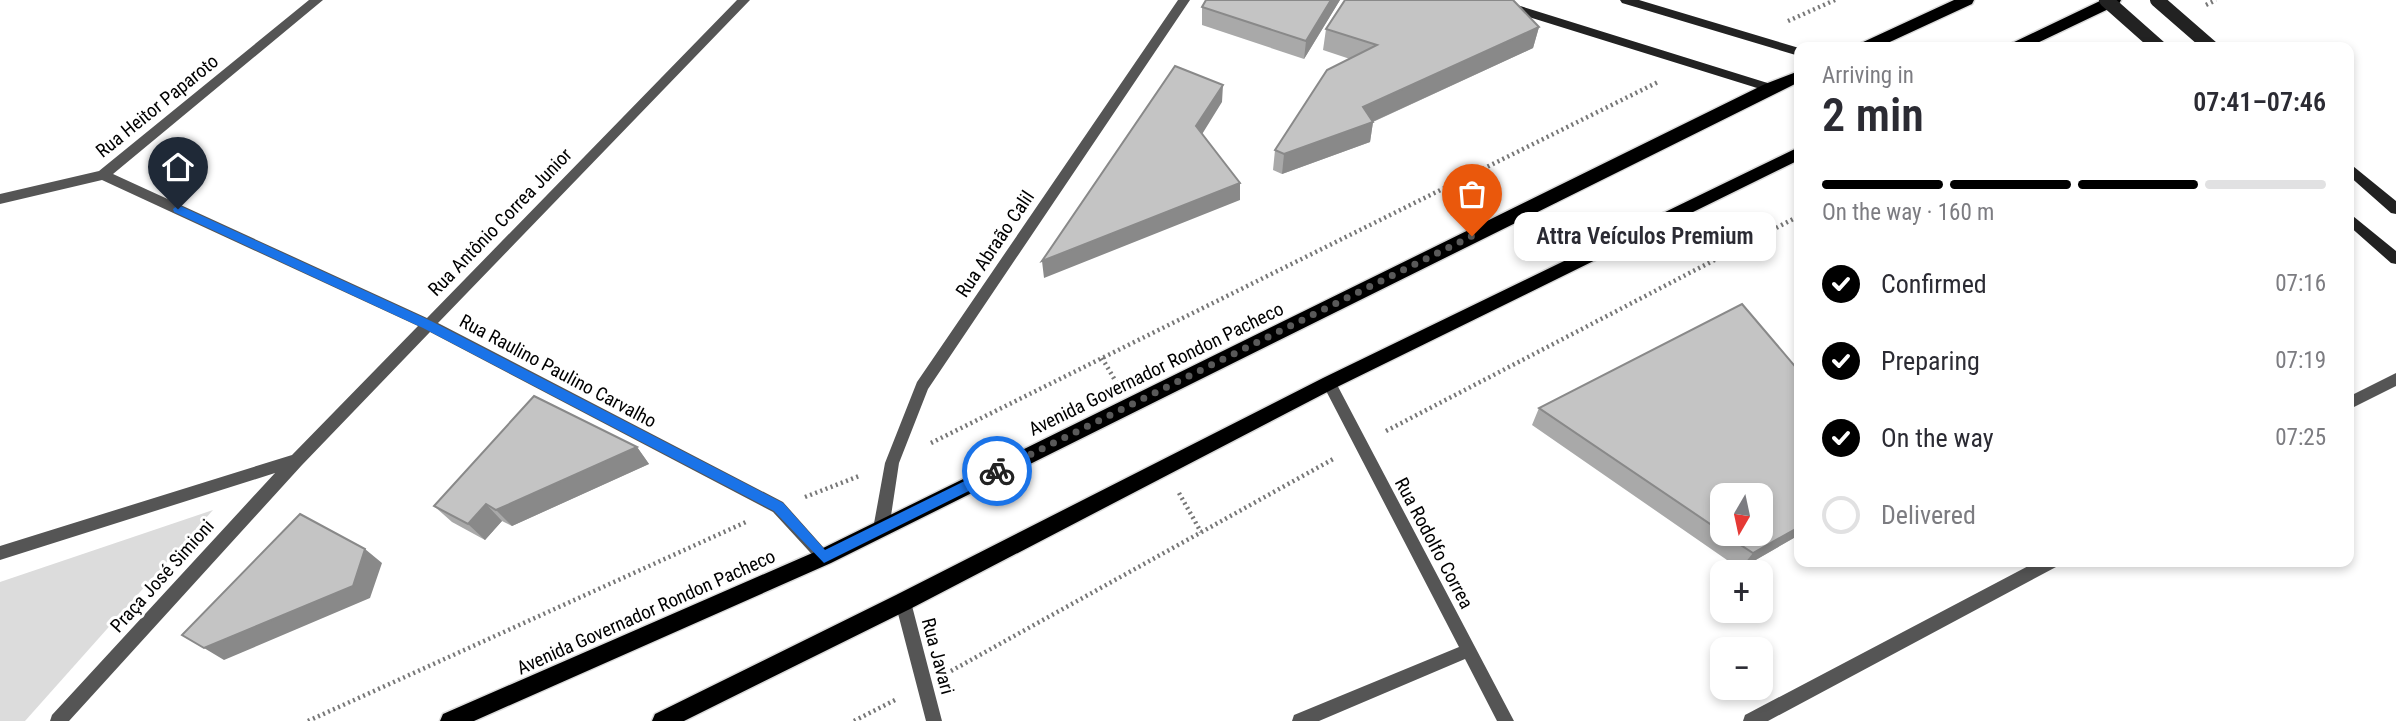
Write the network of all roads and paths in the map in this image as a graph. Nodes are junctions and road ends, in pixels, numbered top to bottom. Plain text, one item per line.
1 (317, 0) edge
2 (744, 0) edge
3 (1184, 0) edge
4 (1488, 0) edge
5 (1626, 0) edge
6 (1835, 0) edge
7 (1967, 0) edge
8 (2106, 0) edge
9 (2113, 0) edge
10 (2157, 0) edge
11 (1509, 3) edge
12 (1752, 38) junction
13 (1877, 42) edge
14 (2027, 42) edge
15 (2153, 42) edge
16 (2205, 42) edge
17 (1794, 51) edge
18 (1693, 64) junction
19 (1794, 78) edge
20 (1770, 88) junction
21 (1794, 155) edge
22 (2354, 172) edge
23 (103, 175) junction
24 (0, 199) edge
25 (2396, 209) edge
26 (1794, 219) edge
27 (2354, 221) edge
28 (2396, 259) edge
29 (427, 324) junction
30 (2396, 379) edge
31 (1329, 383) junction
32 (2354, 401) edge
33 (1361, 444) junction
34 (297, 460) junction
35 (892, 463) junction
36 (778, 507) junction
37 (881, 529) junction
38 (0, 553) edge
39 (824, 557) junction
40 (2042, 567) edge
41 (902, 602) junction
42 (1469, 650) junction
43 (925, 685) junction
44 (58, 721) edge
45 (308, 721) edge
46 (450, 721) edge
47 (662, 721) edge
48 (854, 721) edge
49 (934, 721) edge
50 (1300, 721) edge
51 (1506, 721) edge
52 (1751, 721) edge

1 - 23 street, Rua Heitor Paparoto
2 - 29 street, Rua Antônio Correa Junior
3 - 35 street, Rua Abraão Calil
4 - 11 street
5 - 12 street
6 - 12 path
7 - 13 main road
8 - 15 street, bridge
9 - 14 main road
10 - 16 street, bridge
11 - 18 street
12 - 17 street
18 - 20 street
18 - 35 path
19 - 20 main road, Avenida Governador Rondon Pacheco
20 - 37 main road, Avenida Governador Rondon Pacheco
21 - 31 main road
22 - 25 street
23 - 24 street, Rua Heitor Paparoto
23 - 29 street, Rua Raulino Paulino Carvalho
26 - 33 path
27 - 28 street
29 - 34 street, Rua Antônio Correa Junior
29 - 36 street, Rua Raulino Paulino Carvalho
30 - 32 street
31 - 33 street, Rua Rodolfo Correa
31 - 41 main road
33 - 42 street, Rua Rodolfo Correa
33 - 43 path
34 - 38 street, Rua Antônio Correa Junior
34 - 44 street, Praça José Simioni
35 - 36 path
35 - 37 street, Rua Abraão Calil
36 - 39 street, Rua Raulino Paulino Carvalho
36 - 45 path
37 - 39 main road, Avenida Governador Rondon Pacheco
39 - 46 main road, Avenida Governador Rondon Pacheco
40 - 52 street
41 - 43 street, Rua Javari
41 - 47 main road
42 - 50 street
42 - 51 street, Rua Rodolfo Correa
43 - 48 path
43 - 49 street, Rua Javari

